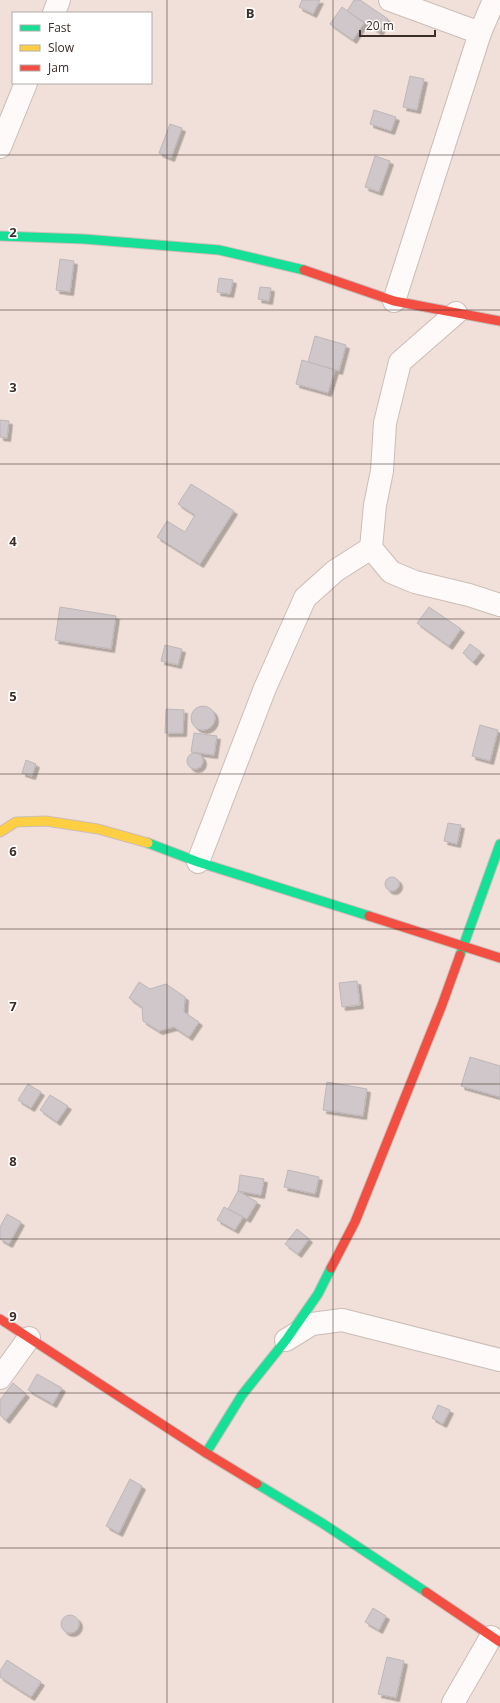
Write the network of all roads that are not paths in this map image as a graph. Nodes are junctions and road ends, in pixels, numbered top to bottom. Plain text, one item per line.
1 (59, 0) edge
2 (390, 0) edge
3 (494, 0) edge
4 (54, 12) edge
5 (480, 33) junction
6 (26, 84) edge
7 (0, 147) edge
8 (0, 236) edge
9 (394, 301) junction
10 (456, 314) junction
11 (500, 321) edge
12 (371, 548) junction
13 (500, 605) edge
14 (0, 832) edge
15 (500, 844) edge
16 (198, 862) junction
17 (464, 947) junction
18 (500, 958) edge
19 (0, 1319) edge
20 (29, 1338) junction
21 (286, 1340) junction
22 (500, 1360) edge
23 (0, 1378) edge
24 (206, 1453) junction
25 (495, 1640) edge
26 (453, 1703) edge

1 - 4 street
2 - 5 street
3 - 5 street
5 - 9 street
6 - 7 street
8 - 9 street
9 - 10 street
10 - 11 street
10 - 12 street
12 - 13 street
12 - 16 street
14 - 16 street
15 - 17 street
16 - 17 street
17 - 18 street
17 - 21 street
19 - 20 street
20 - 23 street
20 - 24 street
21 - 22 street
21 - 24 street
24 - 25 street
25 - 26 street

